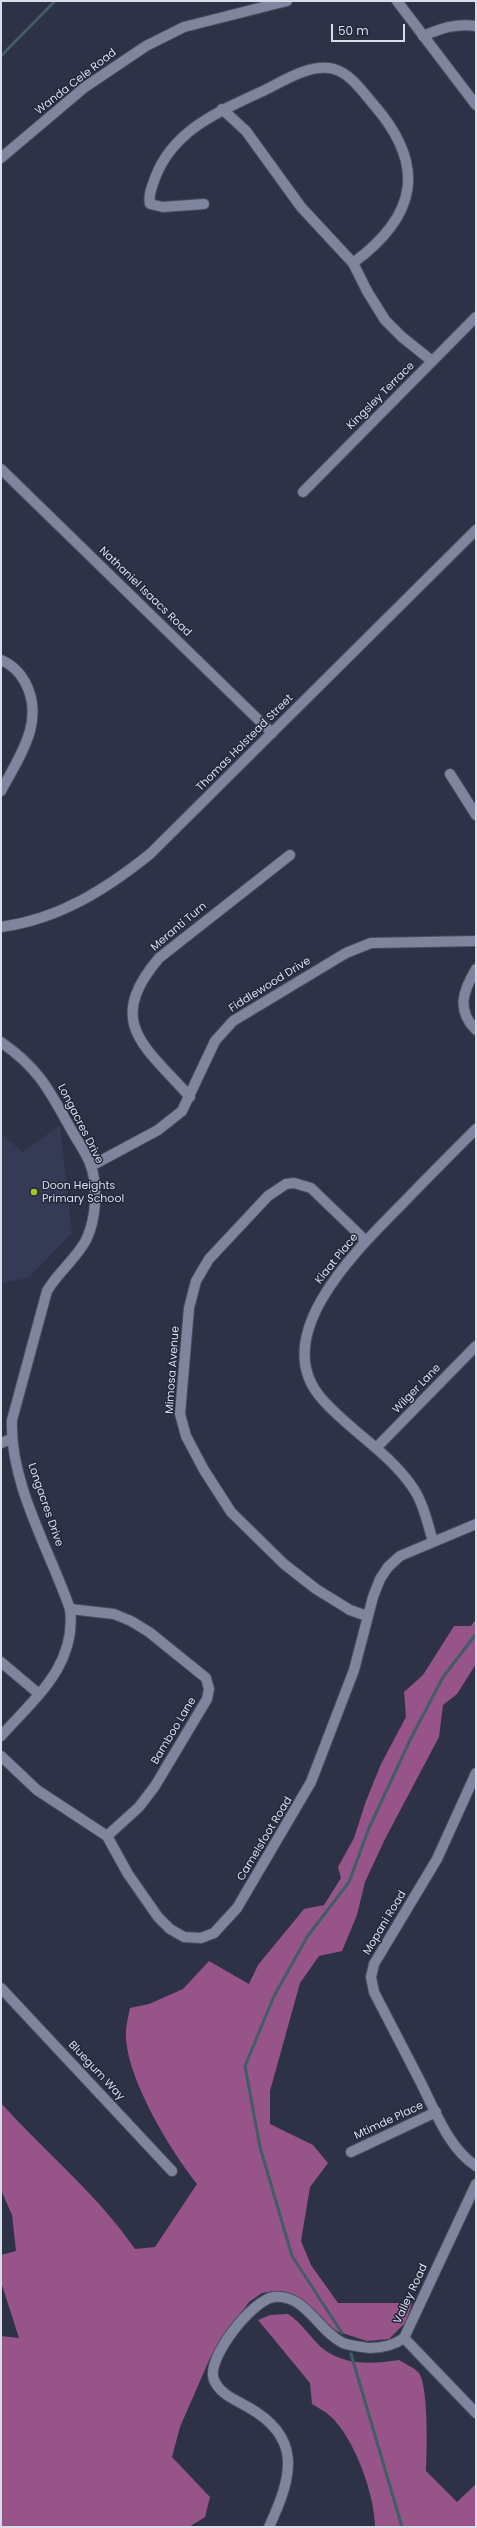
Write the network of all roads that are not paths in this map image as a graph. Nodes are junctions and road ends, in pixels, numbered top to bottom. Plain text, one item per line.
1 (287, 1) edge
2 (397, 1) edge
3 (476, 26) edge
4 (423, 36) junction
5 (476, 105) edge
6 (222, 109) junction
7 (1, 158) edge
8 (204, 204) dead end
9 (353, 263) junction
10 (476, 317) edge
11 (432, 361) junction
12 (1, 469) edge
13 (303, 492) dead end
14 (476, 530) edge
15 (1, 660) edge
16 (272, 733) junction
17 (450, 774) dead end
18 (1, 791) edge
19 (476, 815) edge
20 (290, 856) dead end
21 (1, 927) edge
22 (476, 940) edge
23 (474, 972) edge
24 (476, 1030) edge
25 (1, 1042) edge
26 (190, 1097) junction
27 (476, 1129) edge
28 (91, 1166) junction
29 (366, 1241) junction
30 (476, 1346) edge
31 (11, 1439) junction
32 (1, 1443) edge
33 (376, 1448) junction
34 (476, 1524) edge
35 (433, 1541) junction
36 (70, 1609) junction
37 (368, 1616) junction
38 (1, 1662) edge
39 (40, 1694) junction
40 (1, 1736) edge
41 (1, 1756) edge
42 (476, 1773) edge
43 (107, 1836) junction
44 (1, 1988) edge
45 (436, 2112) junction
46 (351, 2152) dead end
47 (476, 2166) edge
48 (172, 2170) dead end
49 (476, 2184) edge
50 (404, 2338) junction
51 (476, 2413) edge
52 (269, 2527) edge

1 - 7 street, Wanda Cele Road
2 - 4 street
3 - 4 street
4 - 5 street
6 - 8 street
6 - 9 street
6 - 9 street
9 - 11 street
10 - 11 street, Kingsley Terrace
11 - 13 street, Kingsley Terrace
12 - 16 street, Nathaniel Isaacs Road
14 - 16 street, Thomas Holstead Street
15 - 18 street
16 - 21 street, Thomas Holstead Street
17 - 19 street
20 - 26 street, Meranti Turn
22 - 26 street, Fiddlewood Drive
23 - 24 street
25 - 28 street, Longacres Drive
26 - 28 street, Fiddlewood Drive
27 - 29 street, Kiaat Place
28 - 31 street, Longacres Drive
29 - 33 street, Kiaat Place
29 - 37 street, Mimosa Avenue
30 - 33 street, Wilger Lane
31 - 32 street
31 - 36 street, Longacres Drive
33 - 35 street, Kiaat Place
34 - 35 street, Camelsfoot Road
35 - 37 street, Camelsfoot Road
36 - 39 street, Longacres Drive
36 - 43 street, Bamboo Lane
37 - 43 street, Camelsfoot Road
38 - 39 street
39 - 40 street, Longacres Drive
41 - 43 street, Camelsfoot Road
42 - 45 street, Mopani Road
44 - 48 street, Bluegum Way
45 - 46 street, Mtimde Place
45 - 47 street, Mopani Road
49 - 50 street, Valley Road
50 - 51 street
50 - 52 street, Valley Road

